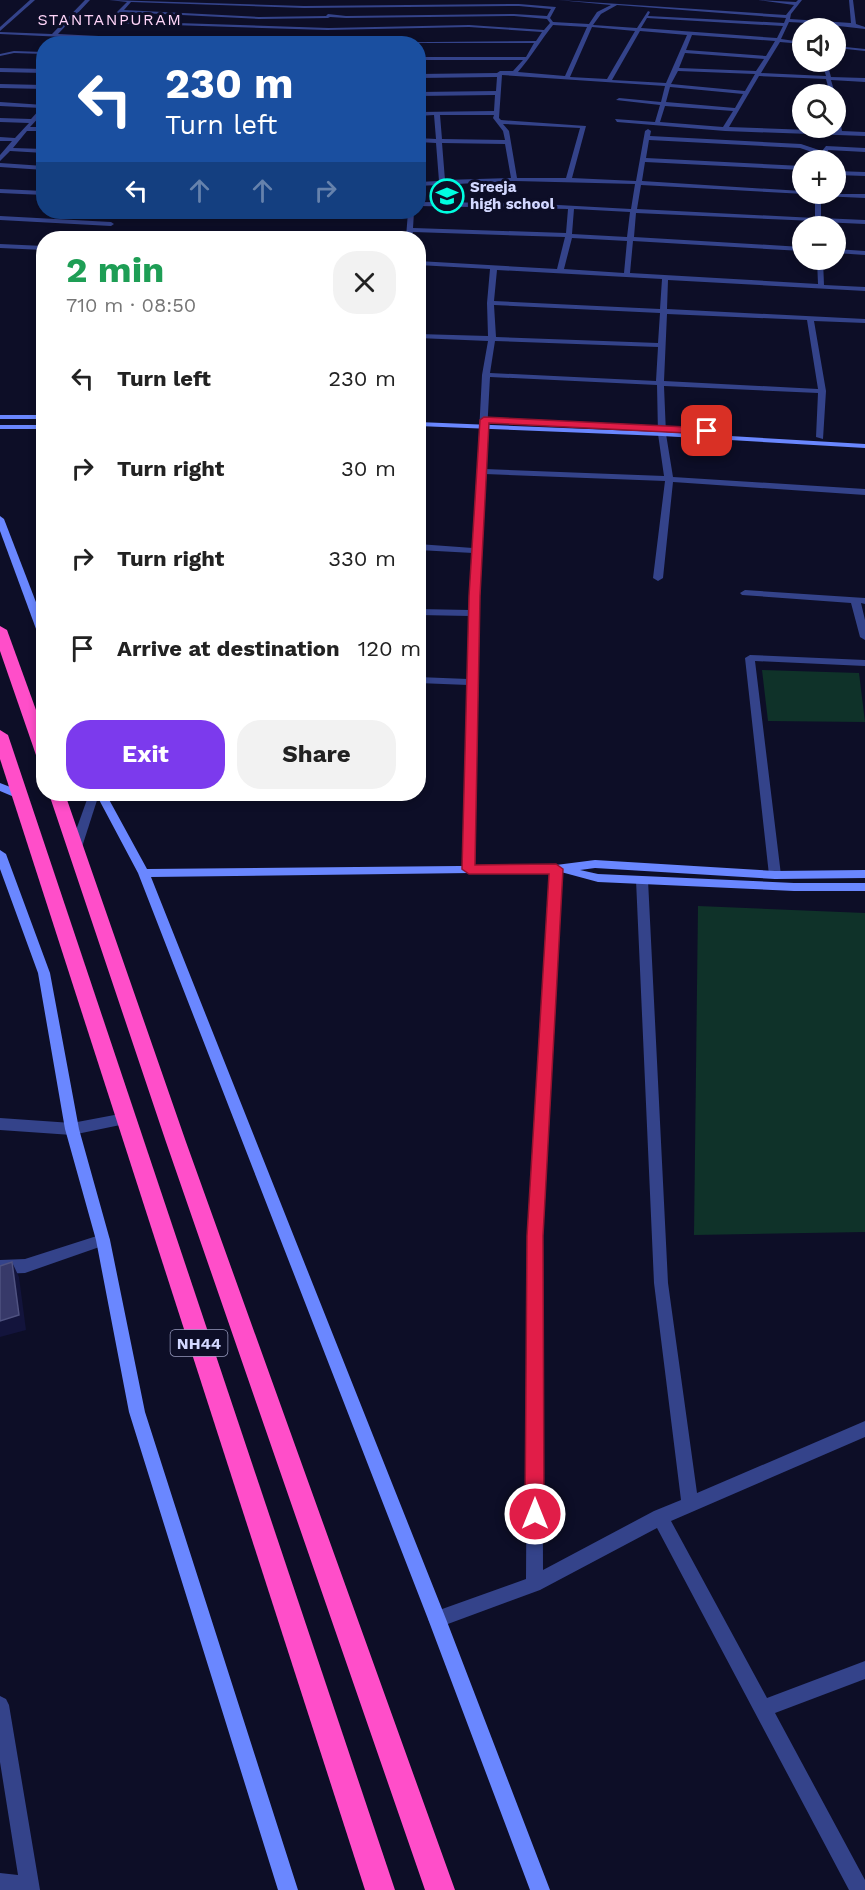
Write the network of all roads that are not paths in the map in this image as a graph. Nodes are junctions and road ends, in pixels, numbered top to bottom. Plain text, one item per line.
1 (33, 0) edge
2 (88, 0) edge
3 (111, 0) edge
4 (259, 0) edge
5 (292, 0) edge
6 (338, 0) edge
7 (446, 0) edge
8 (560, 0) edge
9 (760, 0) edge
10 (851, 0) edge
11 (130, 1) edge
12 (179, 1) edge
13 (520, 2) edge
14 (617, 2) edge
15 (799, 2) edge
16 (475, 5) junction
17 (253, 6) junction
18 (284, 6) junction
19 (328, 7) junction
20 (120, 11) junction
21 (170, 14) junction
22 (328, 16) junction
23 (787, 20) junction
24 (550, 21) junction
25 (792, 21) edge
26 (110, 22) junction
27 (162, 24) junction
28 (846, 25) edge
29 (854, 25) junction
30 (591, 26) junction
31 (865, 27) edge
32 (327, 28) junction
33 (638, 30) junction
34 (0, 31) edge
35 (545, 31) junction
36 (690, 34) junction
37 (39, 36) joint
38 (53, 36) joint
39 (98, 36) edge
40 (148, 36) edge
41 (327, 36) edge
42 (36, 40) edge
43 (778, 40) junction
44 (537, 42) junction
45 (792, 42) edge
46 (426, 43) edge
47 (846, 48) edge
48 (864, 50) edge
49 (683, 51) junction
50 (25, 53) junction
51 (36, 53) edge
52 (0, 55) edge
53 (526, 57) junction
54 (865, 57) edge
55 (766, 58) junction
56 (426, 59) edge
57 (675, 69) junction
58 (0, 70) edge
59 (36, 71) edge
60 (827, 72) edge
61 (758, 73) junction
62 (514, 74) junction
63 (500, 75) junction
64 (426, 76) edge
65 (828, 77) junction
66 (567, 78) junction
67 (865, 80) edge
68 (609, 81) junction
69 (830, 84) edge
70 (668, 85) junction
71 (0, 86) edge
72 (36, 87) edge
73 (497, 93) junction
74 (747, 93) junction
75 (426, 94) edge
76 (619, 100) dead end
77 (0, 104) edge
78 (663, 104) junction
79 (36, 107) edge
80 (736, 110) junction
81 (496, 113) junction
82 (426, 114) edge
83 (437, 114) junction
84 (36, 117) edge
85 (0, 120) edge
86 (617, 120) dead end
87 (33, 121) junction
88 (500, 123) junction
89 (653, 124) junction
90 (26, 129) junction
91 (36, 129) edge
92 (725, 129) junction
93 (792, 131) edge
94 (846, 133) edge
95 (865, 134) edge
96 (647, 138) junction
97 (0, 139) edge
98 (17, 140) junction
99 (426, 140) edge
100 (439, 141) junction
101 (508, 142) junction
102 (9, 149) junction
103 (809, 150) edge
104 (825, 150) edge
105 (865, 150) edge
106 (36, 151) edge
107 (0, 159) edge
108 (643, 160) junction
109 (0, 165) edge
110 (36, 167) edge
111 (792, 167) edge
112 (846, 173) edge
113 (865, 174) edge
114 (514, 178) junction
115 (569, 179) junction
116 (441, 182) junction
117 (426, 183) edge
118 (639, 183) junction
119 (0, 191) edge
120 (792, 192) edge
121 (36, 193) edge
122 (865, 196) edge
123 (426, 204) edge
124 (571, 208) junction
125 (633, 212) junction
126 (818, 216) edge
127 (0, 218) edge
128 (792, 221) edge
129 (846, 222) edge
130 (865, 222) edge
131 (111, 224) dead end
132 (426, 235) edge
133 (569, 236) junction
134 (630, 240) junction
135 (0, 246) edge
136 (36, 248) edge
137 (792, 248) edge
138 (846, 252) edge
139 (865, 253) edge
140 (426, 263) edge
141 (494, 267) junction
142 (820, 270) edge
143 (560, 272) junction
144 (627, 274) junction
145 (665, 277) junction
146 (821, 286) junction
147 (865, 289) edge
148 (490, 303) junction
149 (663, 311) junction
150 (810, 318) junction
151 (865, 321) edge
152 (426, 336) edge
153 (492, 337) junction
154 (662, 345) junction
155 (486, 375) junction
156 (660, 382) junction
157 (822, 391) junction
158 (0, 417) edge
159 (36, 417) edge
160 (426, 419) edge
161 (484, 423) junction
162 (426, 424) edge
163 (36, 426) edge
164 (0, 427) edge
165 (662, 431) junction
166 (820, 436) junction
167 (865, 439) edge
168 (865, 446) edge
169 (482, 471) junction
170 (669, 479) junction
171 (865, 492) edge
172 (0, 519) edge
173 (426, 547) edge
174 (477, 550) junction
175 (658, 578) dead end
176 (745, 593) dead end
177 (860, 600) edge
178 (426, 612) edge
179 (475, 613) junction
180 (36, 616) edge
181 (0, 630) edge
182 (865, 637) edge
183 (865, 663) edge
184 (426, 680) edge
185 (473, 682) junction
186 (36, 732) edge
187 (0, 735) edge
188 (10, 791) edge
189 (59, 801) edge
190 (91, 801) edge
191 (105, 801) edge
192 (75, 847) junction
193 (0, 854) edge
194 (469, 869) junction
195 (556, 869) junction
196 (144, 873) junction
197 (865, 874) edge
198 (775, 875) junction
199 (642, 879) junction
200 (865, 887) edge
201 (125, 1119) junction
202 (0, 1124) edge
203 (72, 1129) junction
204 (103, 1240) junction
205 (0, 1267) edge
206 (865, 1429) edge
207 (690, 1504) junction
208 (660, 1517) junction
209 (534, 1584) junction
210 (437, 1619) junction
211 (865, 1670) edge
212 (0, 1705) edge
213 (763, 1711) junction
214 (860, 1879) edge
215 (0, 1883) edge
216 (30, 1887) edge
217 (288, 1890) edge
218 (380, 1890) edge
219 (440, 1890) edge
220 (540, 1890) edge

1 - 34 street
2 - 38 street
3 - 11 street
4 - 17 street
5 - 18 street
6 - 19 street
7 - 16 street
8 - 14 street
9 - 15 street
10 - 29 street
11 - 12 street
11 - 20 street
12 - 17 street
12 - 21 street
13 - 16 street
13 - 24 street
14 - 23 street
14 - 30 street
15 - 23 street
16 - 19 street
17 - 18 street
18 - 19 street
19 - 22 street
20 - 21 street
20 - 26 street
21 - 22 street
21 - 27 street
22 - 24 street
22 - 32 street
23 - 25 street
23 - 33 street
23 - 43 street
24 - 30 street
24 - 35 street
26 - 27 street
26 - 39 street
27 - 32 street
27 - 40 street
28 - 29 street
29 - 31 street
30 - 33 street
30 - 66 street
32 - 35 street
32 - 41 street
33 - 36 street
33 - 68 street
34 - 37 street
35 - 44 street
36 - 43 street
36 - 49 street
37 - 38 street
42 - 50 street
43 - 45 street
43 - 55 street
44 - 46 street
44 - 53 street
47 - 48 street
48 - 54 street
49 - 55 street
49 - 57 street
50 - 51 street
50 - 52 street
53 - 56 street
53 - 62 street
55 - 61 street
57 - 61 street
57 - 70 street
58 - 59 street
60 - 65 street
61 - 65 street
61 - 74 street
62 - 63 street
62 - 66 street
63 - 64 street
63 - 73 street
65 - 67 street
65 - 69 street
66 - 68 street
68 - 70 street
70 - 74 street
70 - 78 street
71 - 72 street
73 - 75 street
73 - 81 street
74 - 80 street
76 - 78 street
77 - 79 street
78 - 80 street
78 - 89 street
80 - 92 street
81 - 83 street
81 - 88 street
82 - 83 street
83 - 100 street
84 - 87 street
85 - 87 street
86 - 89 street
87 - 90 street
88 - 101 street
88 - 115 street
89 - 92 street
89 - 96 street
90 - 91 street
90 - 98 street
92 - 93 street
94 - 95 street
96 - 103 street
96 - 108 street
97 - 98 street
98 - 102 street
99 - 100 street
100 - 101 street
100 - 116 street
101 - 114 street
102 - 106 street
102 - 107 street
104 - 105 street
108 - 111 street
108 - 118 street
109 - 110 street
112 - 113 street
114 - 115 street
114 - 116 street
115 - 118 street
116 - 117 street
118 - 120 street
118 - 125 street
119 - 121 street
122 - 126 street
123 - 124 street
124 - 125 street
124 - 133 street
125 - 128 street
125 - 134 street
127 - 131 street
129 - 130 street
132 - 133 street
133 - 134 street
133 - 143 street
134 - 137 street
134 - 144 street
135 - 136 street
138 - 139 street
140 - 141 street
141 - 143 street
141 - 148 street
142 - 146 street
143 - 144 street
144 - 145 street
145 - 146 street
145 - 149 street
146 - 147 street
148 - 149 street
148 - 153 street
149 - 150 street
149 - 154 street
150 - 151 street
150 - 157 street
152 - 153 street
153 - 154 street
153 - 155 street
154 - 156 street
155 - 156 street
155 - 161 street
156 - 157 street
156 - 165 street
157 - 166 street
158 - 159 street
160 - 161 street
161 - 162 street
161 - 165 street
161 - 169 street
163 - 164 street
165 - 166 street
165 - 168 street
165 - 170 street
166 - 167 street
169 - 170 street
169 - 174 street
170 - 171 street
170 - 175 street
172 - 180 street
173 - 174 street
174 - 179 street
176 - 177 street
177 - 182 street
178 - 179 street
179 - 185 street
181 - 186 highway
183 - 198 street
184 - 185 street
185 - 194 street
187 - 188 highway, NH44
188 - 201 highway, NH44
189 - 192 highway, NH44
190 - 192 street
191 - 196 street
192 - 219 highway, NH44
193 - 203 street
194 - 195 street
194 - 196 street
195 - 198 street
195 - 199 street
195 - 209 street
196 - 210 street
197 - 198 street
199 - 200 street
199 - 207 street
201 - 203 street
201 - 218 highway, NH44
202 - 203 street
203 - 204 street
204 - 205 street
204 - 217 street
206 - 207 street
207 - 208 street
208 - 209 street
208 - 213 street
209 - 210 street
210 - 220 street
211 - 213 street
212 - 216 street
213 - 214 street
215 - 216 street

